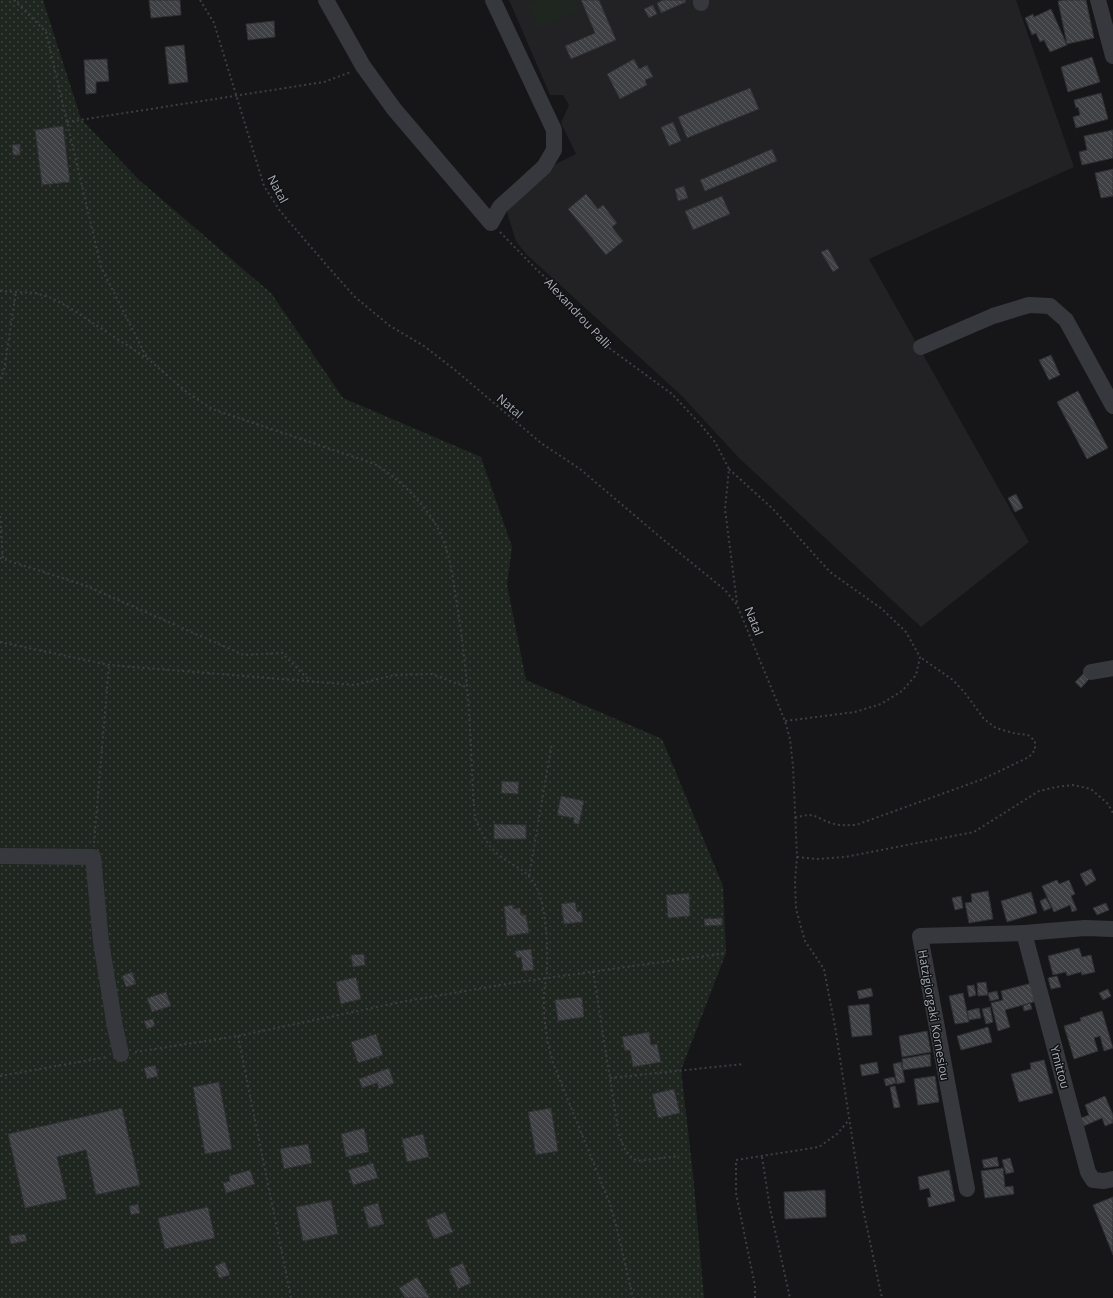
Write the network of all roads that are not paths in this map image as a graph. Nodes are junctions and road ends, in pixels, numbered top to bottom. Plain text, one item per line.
1 (326, 0) edge
2 (493, 0) edge
3 (1098, 0) edge
4 (1113, 56) edge
5 (921, 347) dead end
6 (1113, 406) edge
7 (1113, 668) edge
8 (1091, 672) dead end
9 (0, 856) edge
10 (1113, 929) edge
11 (1024, 933) junction
12 (121, 1054) road end
13 (1113, 1179) edge
14 (967, 1189) dead end

1 - 2 street
3 - 4 street
5 - 6 street
7 - 8 street
9 - 12 street
10 - 11 street, Hatzigiorgaki Kornesiou
11 - 13 street, Ymittou
11 - 14 street, Hatzigiorgaki Kornesiou

